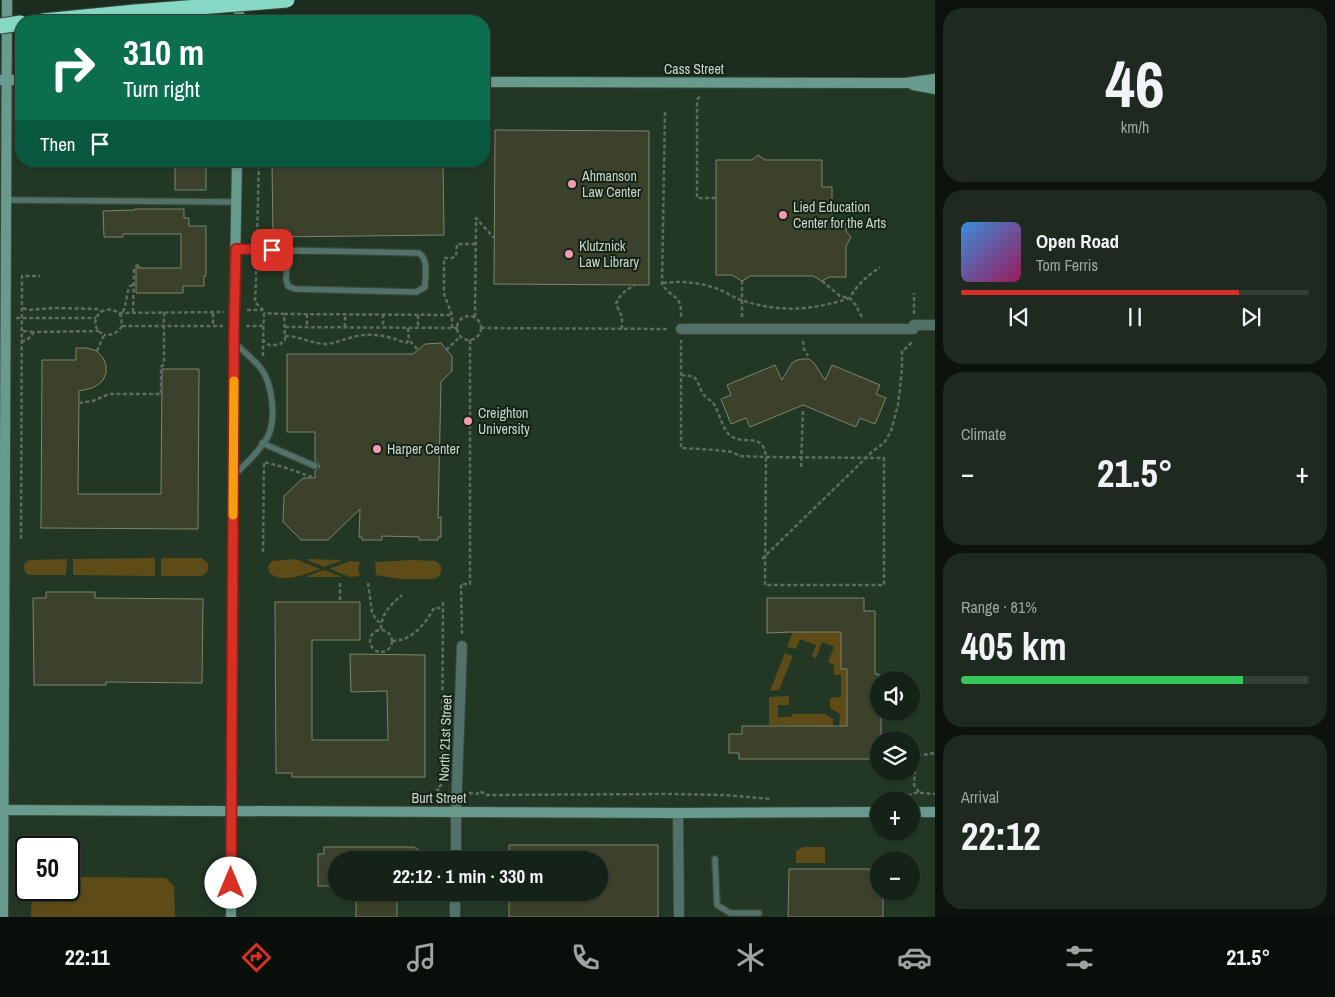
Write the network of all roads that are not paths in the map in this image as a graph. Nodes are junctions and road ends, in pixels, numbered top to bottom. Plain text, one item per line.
1 (7, 0) edge
2 (239, 0) edge
3 (287, 0) edge
4 (104, 15) edge
5 (238, 15) edge
6 (15, 25) edge
7 (0, 26) edge
8 (935, 79) edge
9 (3, 80) edge
10 (490, 82) edge
11 (904, 83) junction
12 (935, 89) edge
13 (237, 167) edge
14 (7, 200) junction
15 (237, 202) junction
16 (236, 249) junction
17 (288, 251) junction
18 (935, 325) edge
19 (681, 329) road end
20 (234, 342) junction
21 (3, 387) edge
22 (262, 443) junction
23 (315, 466) dead end
24 (233, 476) junction
25 (462, 646) road end
26 (2, 688) edge
27 (2, 810) edge
28 (231, 811) junction
29 (456, 812) junction
30 (870, 812) edge
31 (920, 812) edge
32 (935, 812) edge
33 (678, 813) junction
34 (456, 851) edge
35 (715, 859) dead end
36 (456, 901) edge
37 (760, 914) dead end
38 (4, 917) edge
39 (230, 917) edge
40 (455, 917) edge
41 (679, 917) edge

1 - 9 main road
2 - 5 main road
3 - 4 highway, bridge
6 - 7 highway, bridge
8 - 11 main road
9 - 14 main road
10 - 11 main road, Cass Street
11 - 12 main road
13 - 15 main road
14 - 15 lane
14 - 21 main road
15 - 16 main road
16 - 17 lane
16 - 20 main road
17 - 17 lane
18 - 19 street
20 - 22 lane
20 - 24 main road
21 - 26 main road
22 - 23 lane
22 - 24 lane
24 - 28 main road
25 - 29 street, North 21st Street
26 - 27 main road
27 - 28 main road, Burt Street
27 - 38 main road
28 - 29 main road, Burt Street
28 - 39 main road
29 - 33 main road, Burt Street
29 - 34 street, North 21st Street
30 - 33 main road, Burt Street
31 - 32 main road
33 - 41 street
35 - 37 lane
36 - 40 street

